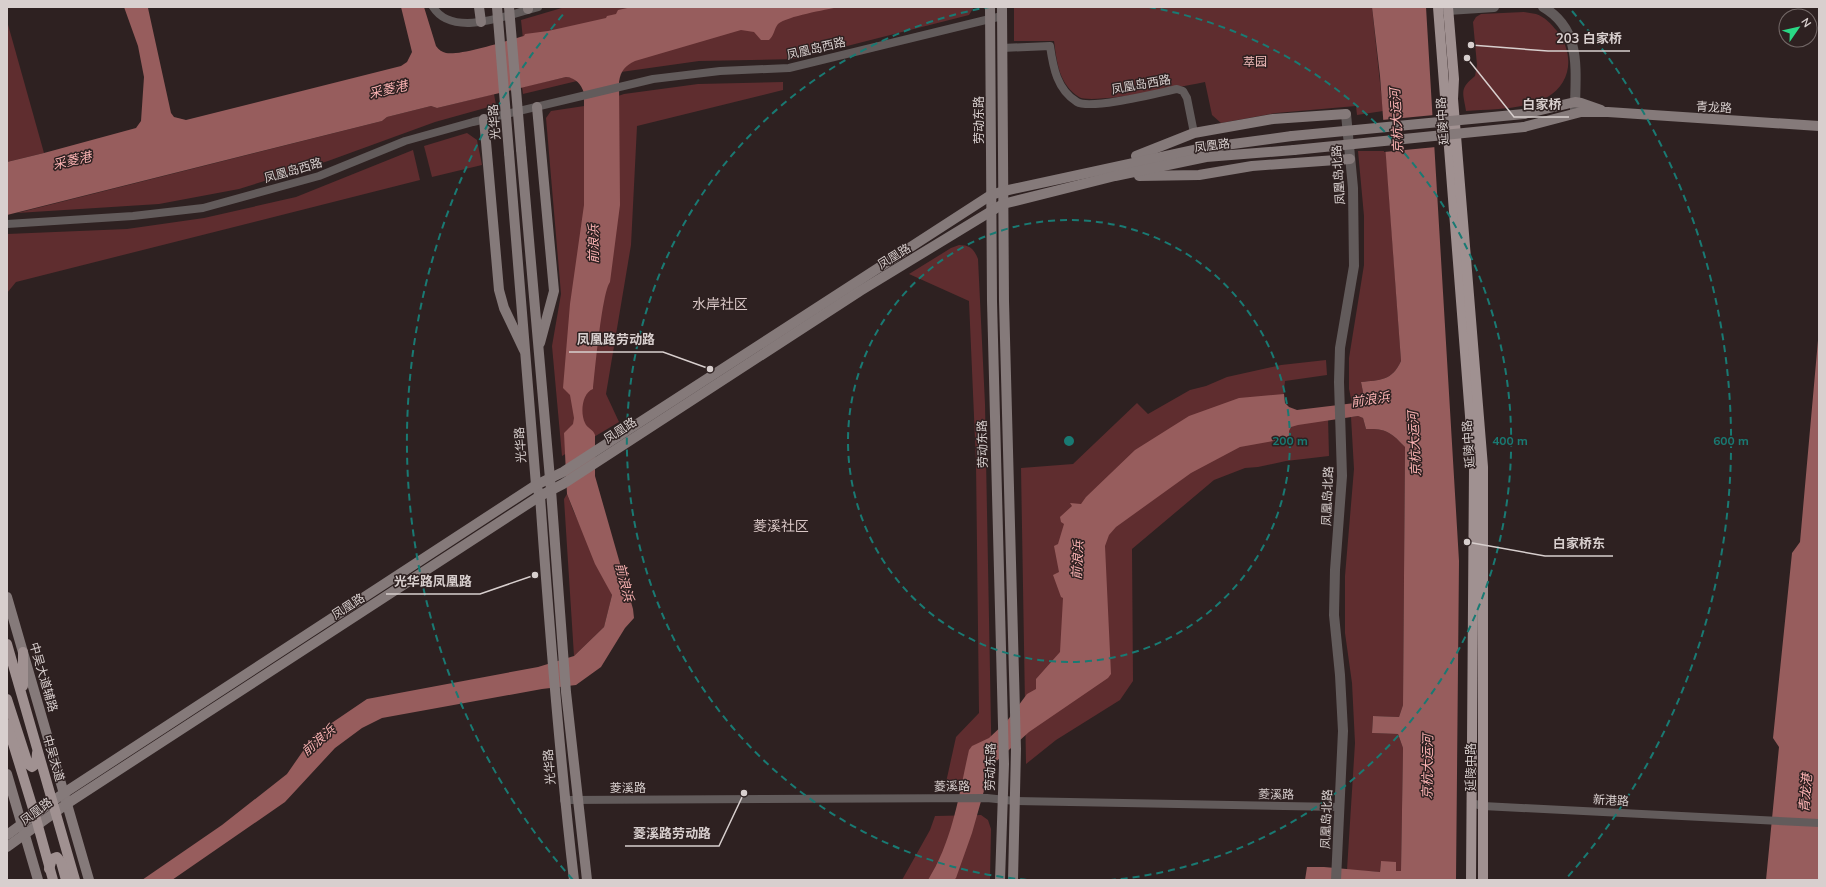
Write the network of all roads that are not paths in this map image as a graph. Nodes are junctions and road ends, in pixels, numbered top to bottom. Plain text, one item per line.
1 (434, 7) edge
2 (479, 7) edge
3 (497, 7) edge
4 (509, 7) edge
5 (990, 7) edge
6 (1494, 7) edge
7 (1543, 7) edge
8 (1550, 7) edge
9 (531, 8) edge
10 (1443, 8) edge
11 (1002, 12) edge
12 (990, 20) junction
13 (481, 22) junction
14 (1002, 48) junction
15 (537, 107) junction
16 (1578, 108) junction
17 (1346, 114) joint
18 (484, 120) junction
19 (1819, 126) edge
20 (1194, 133) junction
21 (1350, 159) junction
22 (1114, 171) junction
23 (1004, 190) junction
24 (991, 195) junction
25 (1003, 204) junction
26 (991, 210) junction
27 (7, 224) edge
28 (539, 349) junction
29 (527, 356) junction
30 (550, 478) junction
31 (536, 485) junction
32 (551, 490) junction
33 (540, 496) junction
34 (7, 597) edge
35 (7, 644) edge
36 (23, 652) junction
37 (23, 698) junction
38 (7, 699) edge
39 (7, 724) edge
40 (38, 750) junction
41 (7, 774) edge
42 (64, 793) junction
43 (577, 799) junction
44 (1002, 799) junction
45 (564, 800) junction
46 (1014, 800) junction
47 (53, 801) junction
48 (68, 803) junction
49 (1471, 804) junction
50 (1483, 806) junction
51 (1340, 807) junction
52 (56, 812) junction
53 (35, 815) junction
54 (1819, 823) edge
55 (22, 825) junction
56 (38, 826) junction
57 (7, 835) edge
58 (25, 836) junction
59 (7, 847) edge
60 (50, 869) junction
61 (38, 880) edge
62 (53, 880) edge
63 (66, 880) edge
64 (75, 880) edge
65 (89, 880) edge
66 (574, 880) edge
67 (587, 880) edge
68 (1000, 880) edge
69 (1013, 880) edge
70 (1336, 880) edge
71 (1471, 880) edge
72 (1483, 880) edge

1 - 13 street
2 - 13 main road
3 - 29 main road, 光华路, bridge
4 - 28 main road, 光华路, bridge
5 - 12 main road, 劳动东路
6 - 10 street
7 - 16 street
8 - 16 street
9 - 13 street
10 - 49 main road, 延陵中路
10 - 50 main road, 延陵中路
11 - 12 street, 凤凰岛西路
11 - 14 main road, 劳动东路
12 - 15 street, 凤凰岛西路
12 - 24 main road, 劳动东路
14 - 20 street, 凤凰岛西路
14 - 23 main road, 劳动东路
15 - 18 street, 凤凰岛西路
15 - 28 main road
16 - 19 main road, 青龙路
16 - 22 main road, 凤凰路, bridge
16 - 22 main road, 凤凰路, bridge
17 - 20 main road
17 - 21 street, 凤凰岛北路
18 - 27 street, 凤凰岛西路
18 - 29 main road
20 - 22 main road
21 - 22 main road
21 - 51 street, 凤凰岛北路
22 - 23 main road, 凤凰路
22 - 25 main road, 凤凰路
23 - 24 main road, 凤凰路
23 - 25 main road, 劳动东路
24 - 26 main road, 劳动东路
24 - 30 main road, 凤凰路
25 - 26 main road, 凤凰路
25 - 46 main road, 劳动东路
26 - 32 main road, 凤凰路
26 - 44 main road, 劳动东路
28 - 30 main road, 光华路
29 - 31 main road, 光华路
30 - 31 main road, 凤凰路
30 - 32 main road, 光华路
31 - 33 main road, 光华路
31 - 42 main road, 凤凰路
32 - 33 main road, 凤凰路
32 - 43 main road, 光华路
33 - 45 main road, 光华路
33 - 48 main road, 凤凰路
34 - 36 main road, 中吴大道辅路
35 - 37 main road, 中吴大道
36 - 37 main road
36 - 42 main road, 中吴大道辅路
37 - 40 main road, 中吴大道
38 - 40 main road
39 - 53 main road
40 - 47 main road, 中吴大道
41 - 55 main road
42 - 47 main road, 凤凰路
42 - 48 main road, 中吴大道辅路
43 - 44 street, 菱溪路
43 - 45 street, 菱溪路
43 - 67 main road, 光华路
44 - 46 street, 菱溪路
44 - 68 main road, 劳动东路
45 - 66 main road, 光华路
46 - 51 street, 菱溪路
46 - 69 main road, 劳动东路
47 - 52 main road, 中吴大道
47 - 53 main road, 凤凰路
48 - 52 main road, 凤凰路
48 - 65 main road, 中吴大道辅路
49 - 50 street, 新港路
49 - 71 main road, 延陵中路
50 - 54 street, 新港路
50 - 72 main road, 延陵中路
51 - 70 street, 凤凰岛北路
52 - 56 main road, 凤凰路
52 - 64 main road, 中吴大道
53 - 55 main road, 凤凰路
53 - 56 main road
55 - 57 main road, 凤凰路
55 - 58 main road
56 - 58 main road, 凤凰路
56 - 60 main road
58 - 59 main road, 凤凰路
58 - 61 main road
60 - 62 main road
60 - 63 main road

